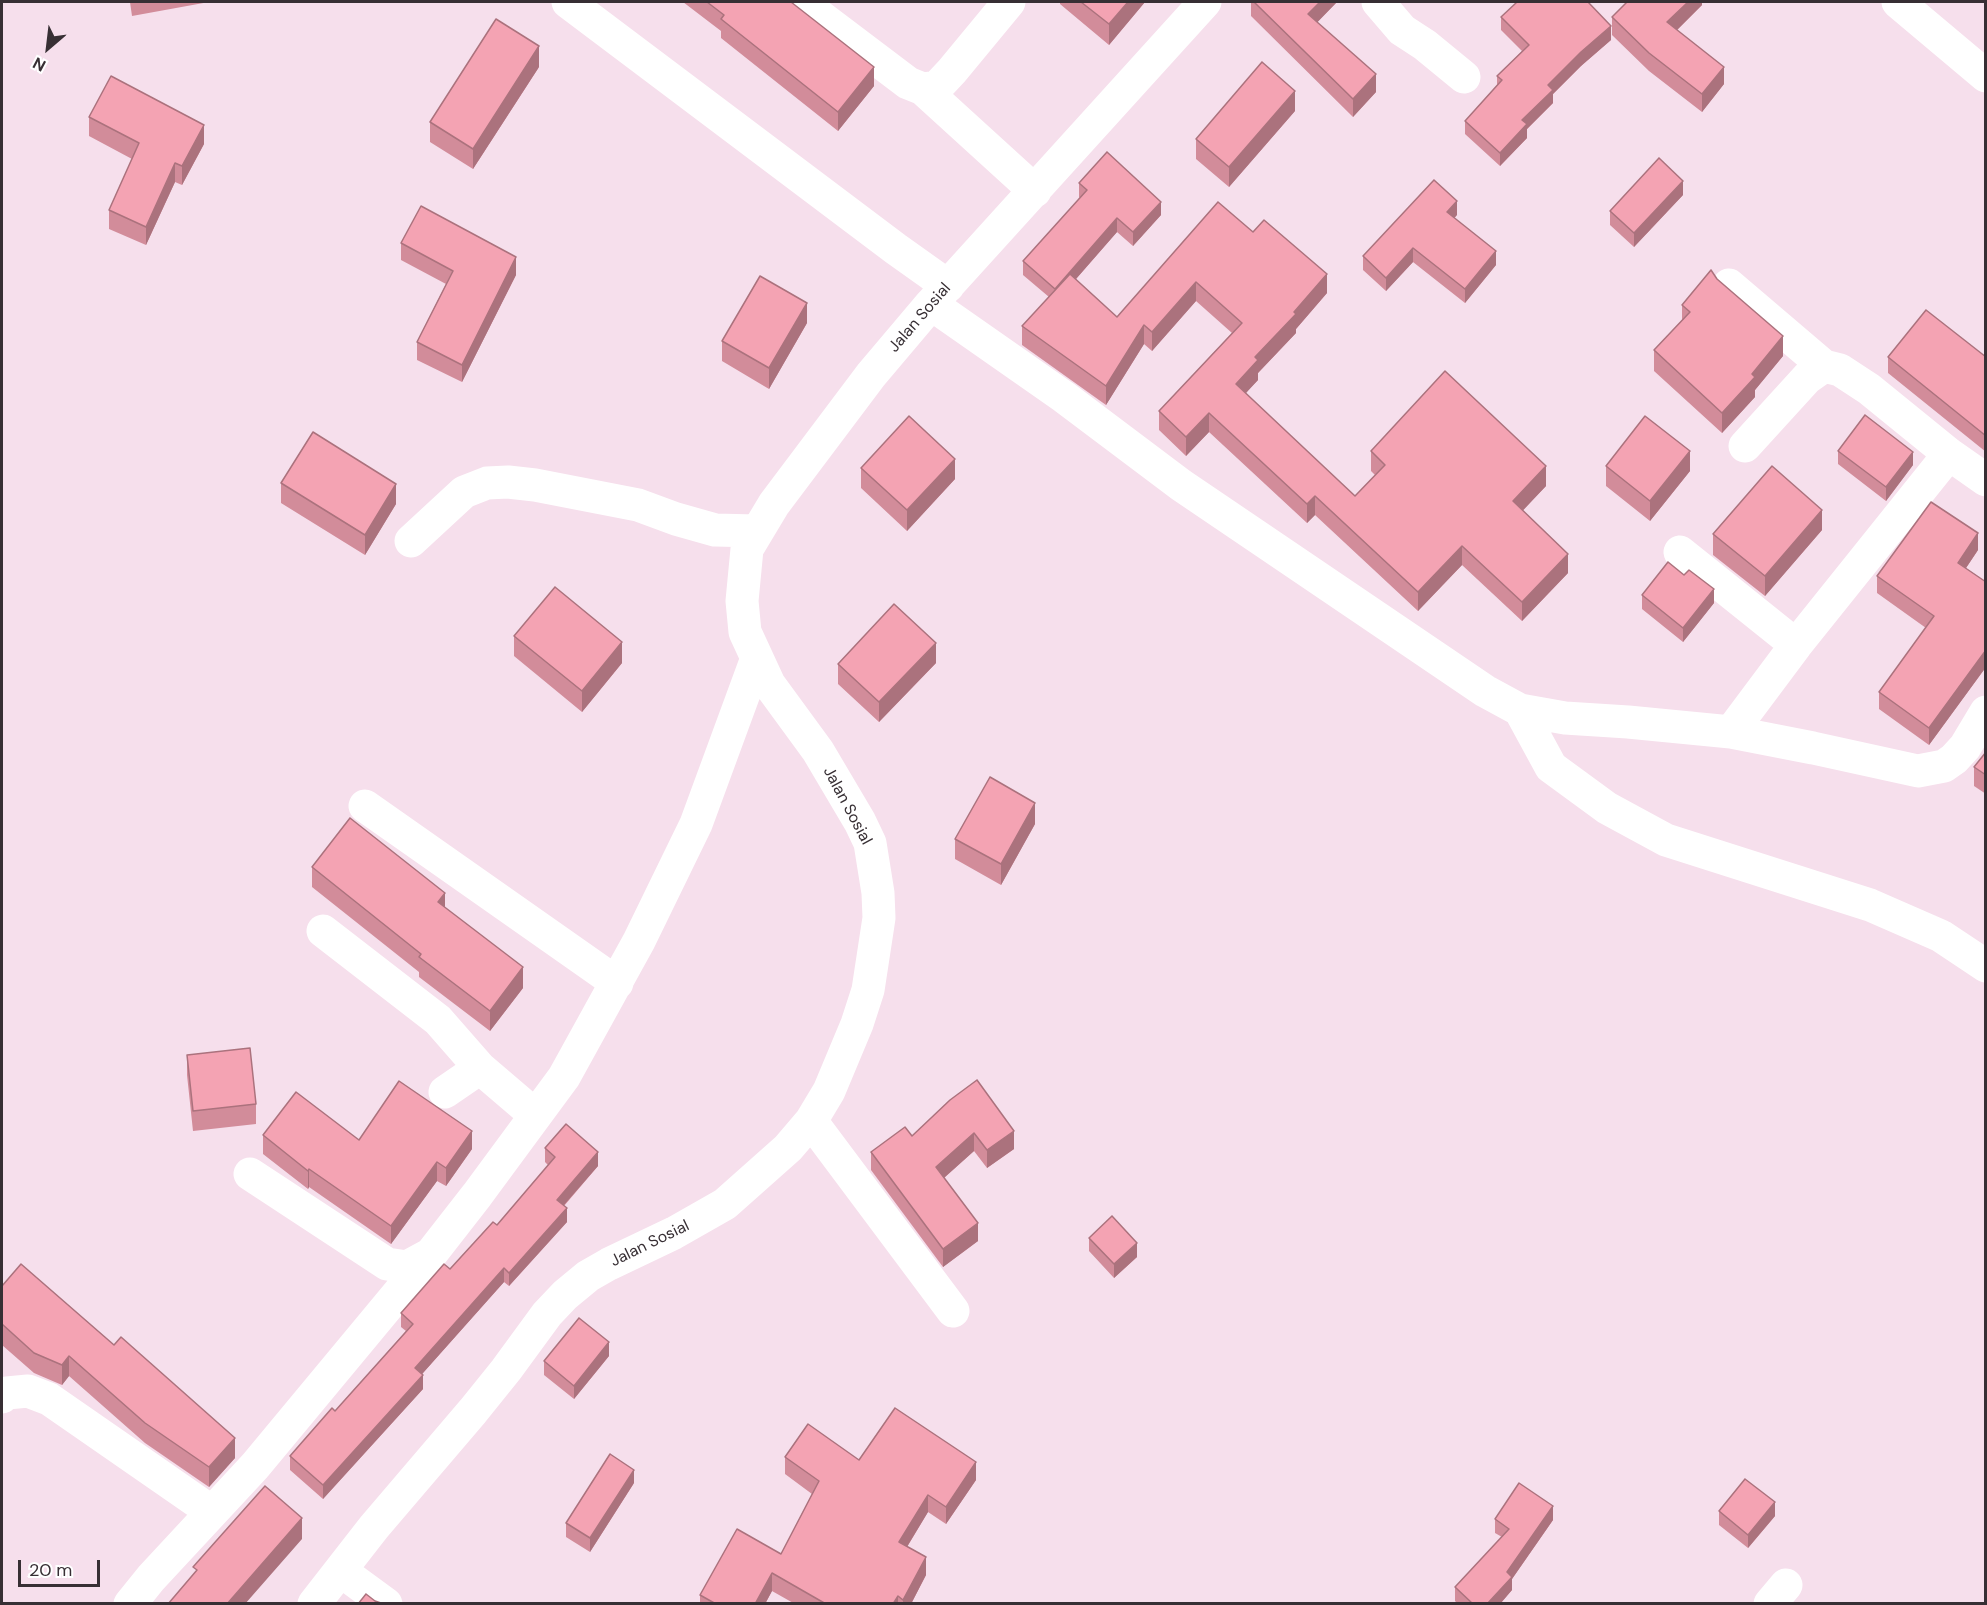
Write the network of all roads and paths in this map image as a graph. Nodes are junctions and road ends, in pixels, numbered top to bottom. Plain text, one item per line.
1 (568, 2) edge
2 (801, 2) edge
3 (1009, 2) edge
4 (1206, 2) edge
5 (1378, 2) edge
6 (1898, 2) edge
7 (1464, 76) dead end
8 (1986, 76) edge
9 (923, 89) junction
10 (1035, 191) junction
11 (1729, 285) dead end
12 (939, 295) junction
13 (1824, 366) junction
14 (1745, 446) dead end
15 (1949, 454) junction
16 (1986, 480) edge
17 (756, 531) junction
18 (411, 541) dead end
19 (1680, 552) dead end
20 (1796, 645) junction
21 (757, 658) junction
22 (1520, 710) junction
23 (1986, 712) edge
24 (1731, 732) junction
25 (365, 806) dead end
26 (323, 931) dead end
27 (1986, 966) edge
28 (617, 983) junction
29 (480, 1068) junction
30 (445, 1092) dead end
31 (535, 1115) junction
32 (811, 1121) junction
33 (250, 1174) dead end
34 (431, 1254) junction
35 (953, 1311) dead end
36 (2, 1397) edge
37 (212, 1512) junction
38 (341, 1570) junction
39 (130, 1604) edge
40 (314, 1604) edge
41 (386, 1604) edge

1 - 12 street
2 - 9 street
3 - 9 street
4 - 10 street, Jalan Sosial
5 - 7 street
6 - 8 street
9 - 10 street
10 - 12 street, Jalan Sosial
11 - 13 street
12 - 17 street, Jalan Sosial
12 - 22 street
13 - 14 street
13 - 15 street
15 - 16 street
15 - 20 street
17 - 18 street
17 - 21 street, Jalan Sosial
19 - 20 street
20 - 24 street
21 - 28 street
21 - 32 street, Jalan Sosial
22 - 24 street
22 - 27 street
23 - 24 street
25 - 28 street
26 - 29 street
28 - 31 street
29 - 30 street
29 - 31 street
31 - 34 street
32 - 35 street
32 - 38 street, Jalan Sosial
33 - 34 street
34 - 37 street
36 - 37 street
37 - 39 street
38 - 40 street, Jalan Sosial
38 - 41 street

